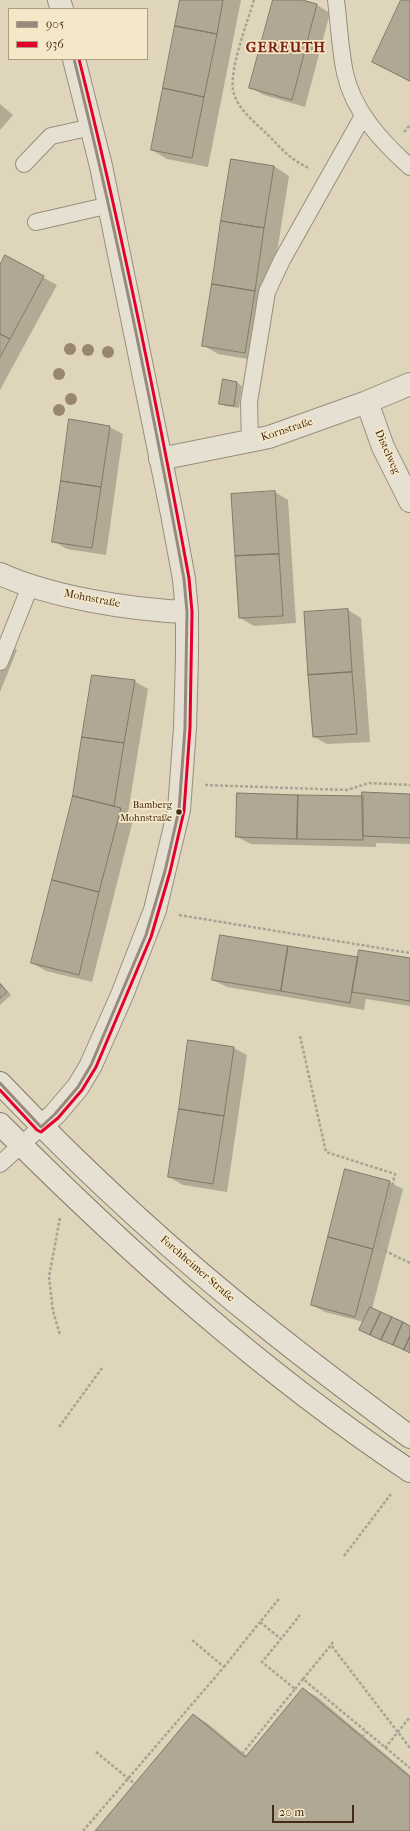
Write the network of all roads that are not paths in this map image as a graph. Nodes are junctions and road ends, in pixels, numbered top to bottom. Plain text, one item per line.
1 (336, 0) edge
2 (74, 60) edge
3 (363, 116) junction
4 (92, 127) junction
5 (24, 164) dead end
6 (410, 167) edge
7 (110, 205) junction
8 (36, 222) dead end
9 (410, 384) edge
10 (368, 402) junction
11 (250, 441) junction
12 (160, 459) junction
13 (410, 501) edge
14 (0, 574) edge
15 (31, 584) junction
16 (187, 612) junction
17 (0, 662) edge
18 (0, 1083) edge
19 (0, 1124) edge
20 (41, 1127) junction
21 (21, 1145) junction
22 (0, 1164) edge
23 (410, 1437) edge
24 (410, 1471) edge

1 - 3 lane
2 - 4 street
3 - 6 lane
3 - 11 lane
4 - 5 lane
4 - 7 street
7 - 8 lane
7 - 12 street
9 - 10 street, Kornstraße
10 - 11 street, Kornstraße
10 - 13 street, Distelweg
11 - 12 street, Kornstraße
12 - 16 street
14 - 15 street, Mohnstraße
15 - 16 street, Mohnstraße
15 - 17 lane
16 - 20 street
18 - 20 street, Forchheimer Straße
19 - 21 street
20 - 21 lane
20 - 23 street, Forchheimer Straße
21 - 22 lane
21 - 24 street

